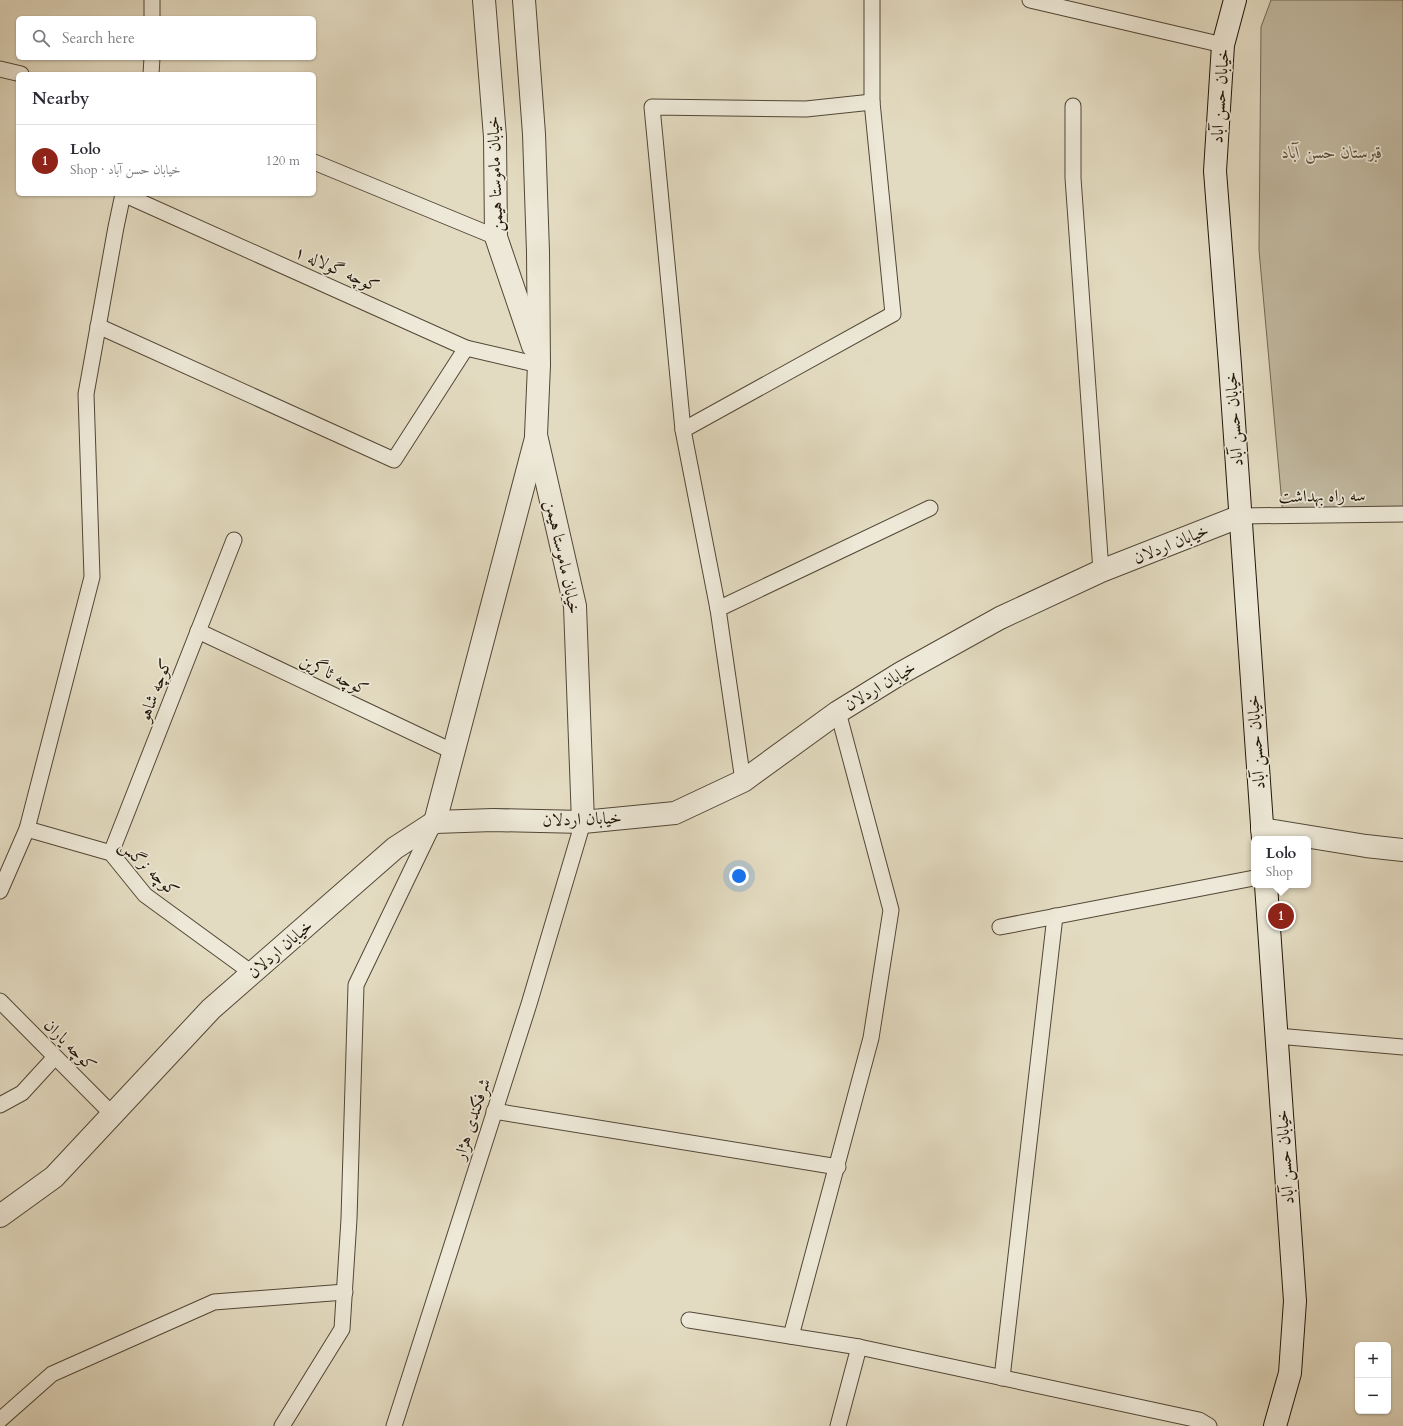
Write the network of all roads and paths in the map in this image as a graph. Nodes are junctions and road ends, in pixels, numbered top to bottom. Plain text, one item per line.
1 (152, 0) edge
2 (484, 0) edge
3 (524, 0) edge
4 (872, 0) edge
5 (1030, 0) edge
6 (1235, 0) edge
7 (152, 16) edge
8 (1223, 45) junction
9 (152, 60) edge
10 (0, 69) edge
11 (151, 72) edge
12 (16, 73) edge
13 (872, 102) junction
14 (1073, 106) dead end
15 (316, 163) edge
16 (124, 196) edge
17 (128, 196) edge
18 (496, 237) junction
19 (98, 326) junction
20 (466, 348) junction
21 (539, 364) junction
22 (683, 430) junction
23 (536, 435) junction
24 (930, 508) dead end
25 (1403, 514) edge
26 (1241, 516) junction
27 (234, 540) dead end
28 (1101, 571) junction
29 (718, 609) junction
30 (198, 631) junction
31 (838, 712) junction
32 (454, 752) junction
33 (743, 781) junction
34 (435, 822) junction
35 (583, 822) junction
36 (28, 829) junction
37 (1263, 834) edge
38 (1280, 836) edge
39 (1311, 840) edge
40 (1403, 850) edge
41 (111, 853) junction
42 (1251, 879) edge
43 (1266, 888) edge
44 (0, 891) edge
45 (1055, 916) junction
46 (1000, 927) dead end
47 (252, 973) junction
48 (0, 1001) edge
49 (1277, 1036) junction
50 (1403, 1046) edge
51 (55, 1056) junction
52 (0, 1105) edge
53 (494, 1111) junction
54 (113, 1115) junction
55 (838, 1167) junction
56 (0, 1216) edge
57 (345, 1292) junction
58 (689, 1320) dead end
59 (791, 1336) junction
60 (858, 1347) junction
61 (1002, 1378) junction
62 (0, 1420) edge
63 (282, 1426) edge
64 (394, 1426) edge
65 (838, 1426) edge
66 (1209, 1426) edge
67 (1274, 1426) edge

1 - 7 lane
2 - 18 street, خیابان ماموستا هیمن
3 - 21 street, خیابان ماموستا هیمن
4 - 13 lane
5 - 8 lane
6 - 8 street, خیابان حسن آباد
8 - 26 street, خیابان حسن آباد
9 - 11 lane
10 - 12 lane
13 - 22 lane
13 - 22 lane
14 - 28 lane
15 - 18 lane
16 - 19 lane
17 - 20 lane, کوچه گولاله ۱
18 - 21 street, خیابان ماموستا هیمن
19 - 20 lane
19 - 36 lane
20 - 21 lane, کوچه گولاله ۱
21 - 23 street, خیابان ماموستا هیمن
22 - 29 lane
23 - 32 street
23 - 35 street, خیابان ماموستا هیمن
24 - 29 lane
25 - 26 lane, سه راه بهداشت
26 - 28 street, خیابان اردلان
26 - 37 street, خیابان حسن آباد
27 - 30 lane, کوچه شاهو
28 - 31 street, خیابان اردلان
29 - 33 lane
30 - 32 lane, کوچه ئاگرین
30 - 41 lane, کوچه شاهو
31 - 33 street, خیابان اردلان
31 - 55 lane
32 - 34 street
33 - 35 street, خیابان اردلان
34 - 35 street, خیابان اردلان
34 - 47 street, خیابان اردلان
34 - 57 lane
35 - 53 lane, شرفکندی هژار
36 - 41 lane, کوچه نرگس
36 - 44 lane
37 - 38 street
39 - 40 street
41 - 47 lane, کوچه نرگس
42 - 45 lane
43 - 49 street, خیابان حسن آباد
45 - 46 lane
45 - 61 lane
47 - 54 street, خیابان اردلان
48 - 51 lane, کوچه یاران
49 - 50 lane
49 - 67 street, خیابان حسن آباد
51 - 52 lane
51 - 54 lane, کوچه یاران
53 - 55 lane
53 - 64 lane, شرفکندی هژار
54 - 56 street, خیابان اردلان
55 - 59 lane
57 - 62 lane
57 - 63 lane
58 - 59 lane
59 - 60 lane
60 - 61 lane
60 - 65 lane
61 - 66 lane

